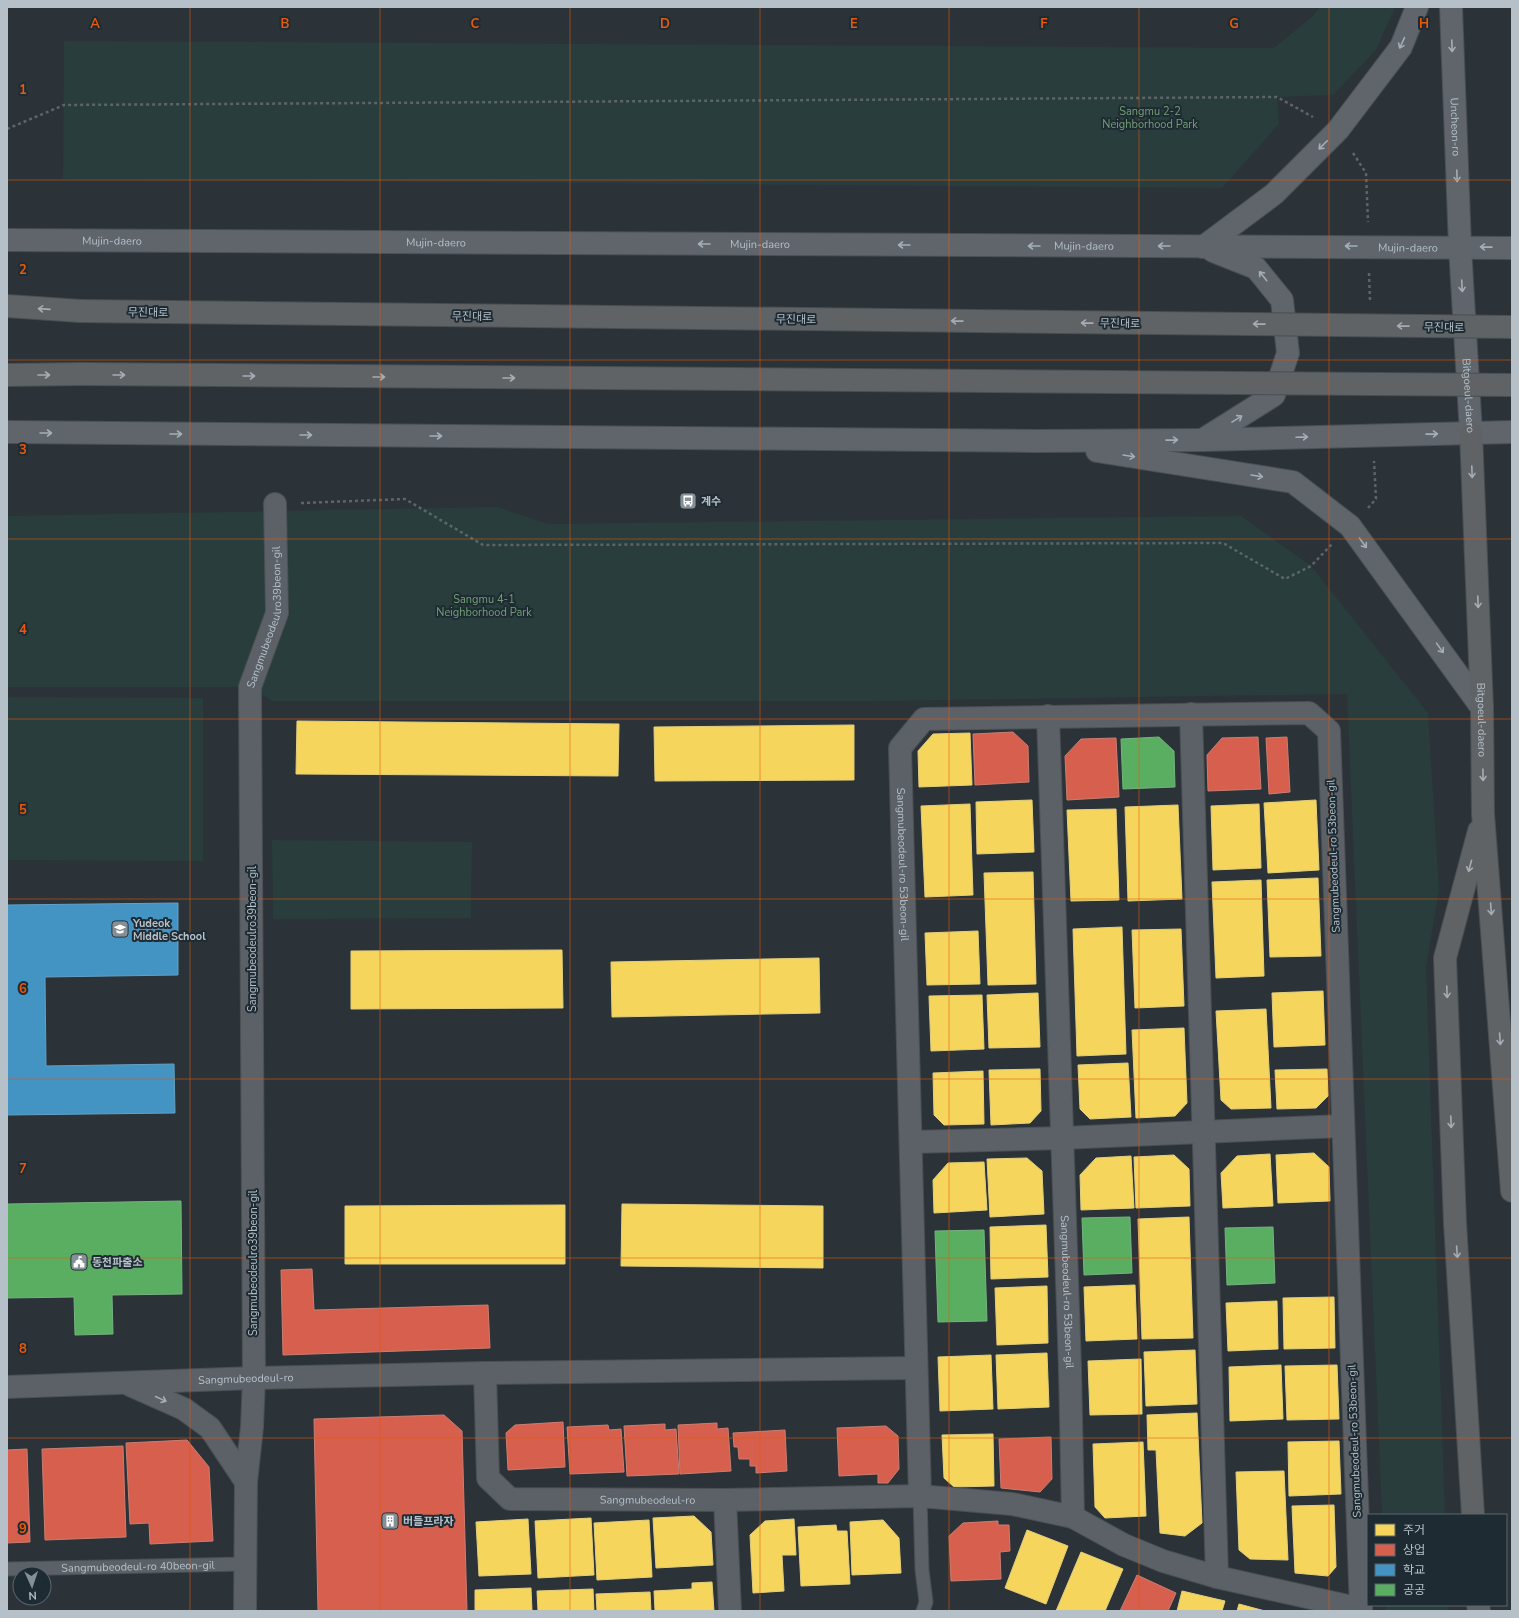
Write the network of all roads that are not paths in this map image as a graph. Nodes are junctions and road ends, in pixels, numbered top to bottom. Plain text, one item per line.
1 (1417, 7) edge
2 (1451, 7) edge
3 (7, 240) edge
4 (1203, 247) junction
5 (1460, 247) junction
6 (1512, 248) edge
7 (7, 306) edge
8 (1512, 327) edge
9 (7, 375) edge
10 (1512, 385) edge
11 (7, 432) edge
12 (1512, 432) edge
13 (1471, 433) junction
14 (1204, 440) junction
15 (1035, 441) junction
16 (275, 504) road end
17 (1482, 708) junction
18 (1191, 714) junction
19 (1048, 716) junction
20 (1483, 814) junction
21 (1342, 1126) junction
22 (1202, 1133) junction
23 (1062, 1138) junction
24 (911, 1142) junction
25 (1512, 1191) edge
26 (916, 1368) junction
27 (485, 1373) junction
28 (254, 1378) junction
29 (126, 1383) junction
30 (7, 1387) edge
31 (246, 1482) junction
32 (920, 1496) junction
33 (725, 1500) junction
34 (1473, 1514) edge
35 (1073, 1517) junction
36 (246, 1564) junction
37 (7, 1569) edge
38 (1217, 1577) junction
39 (246, 1611) edge
40 (730, 1611) edge
41 (923, 1611) edge

1 -> 4 main road
2 -> 5 main road, Uncheon-ro
4 -> 3 main road, Mujin-daero
5 -> 4 main road, Mujin-daero
14 -> 4 main road
6 -> 5 main road, Mujin-daero
5 -> 13 main road, Bitgoeul-daero
8 -> 7 highway, 무진대로, bridge
9 -> 10 highway, bridge
11 -> 15 main road
12 - 13 main road
14 -> 13 main road
13 -> 17 highway, Bitgoeul-daero
15 -> 14 main road
15 -> 17 main road
16 - 28 street, Sangmubeodeulro39beon-gil
17 -> 20 highway, Bitgoeul-daero
18 - 19 street, Sangmubeodeul-ro 53beon-gil
18 - 21 street, Sangmubeodeul-ro 53beon-gil
18 - 22 street
19 - 23 street, Sangmubeodeul-ro 53beon-gil
19 - 24 street, Sangmubeodeul-ro 53beon-gil
20 -> 25 highway, Bitgoeul-daero
20 -> 34 highway
21 - 22 street
21 - 38 street, Sangmubeodeul-ro 53beon-gil
22 - 23 street
22 - 38 street
23 - 24 street
23 - 35 street, Sangmubeodeul-ro 53beon-gil
24 - 26 street, Sangmubeodeul-ro 53beon-gil
26 - 27 street, Sangmubeodeul-ro
26 - 32 street, Sangmubeodeul-ro 53beon-gil
27 - 28 street, Sangmubeodeul-ro
27 - 33 street, Sangmubeodeul-ro
28 - 29 street, Sangmubeodeul-ro
28 - 31 street
29 - 30 street, Sangmubeodeul-ro
29 -> 31 street
31 - 36 street
32 - 33 street, Sangmubeodeul-ro
32 - 35 street, Sangmubeodeul-ro 53beon-gil
32 - 41 lane
33 - 40 street
35 - 38 street, Sangmubeodeul-ro 53beon-gil
36 - 37 lane, Sangmubeodeul-ro 40beon-gil
36 - 39 street

